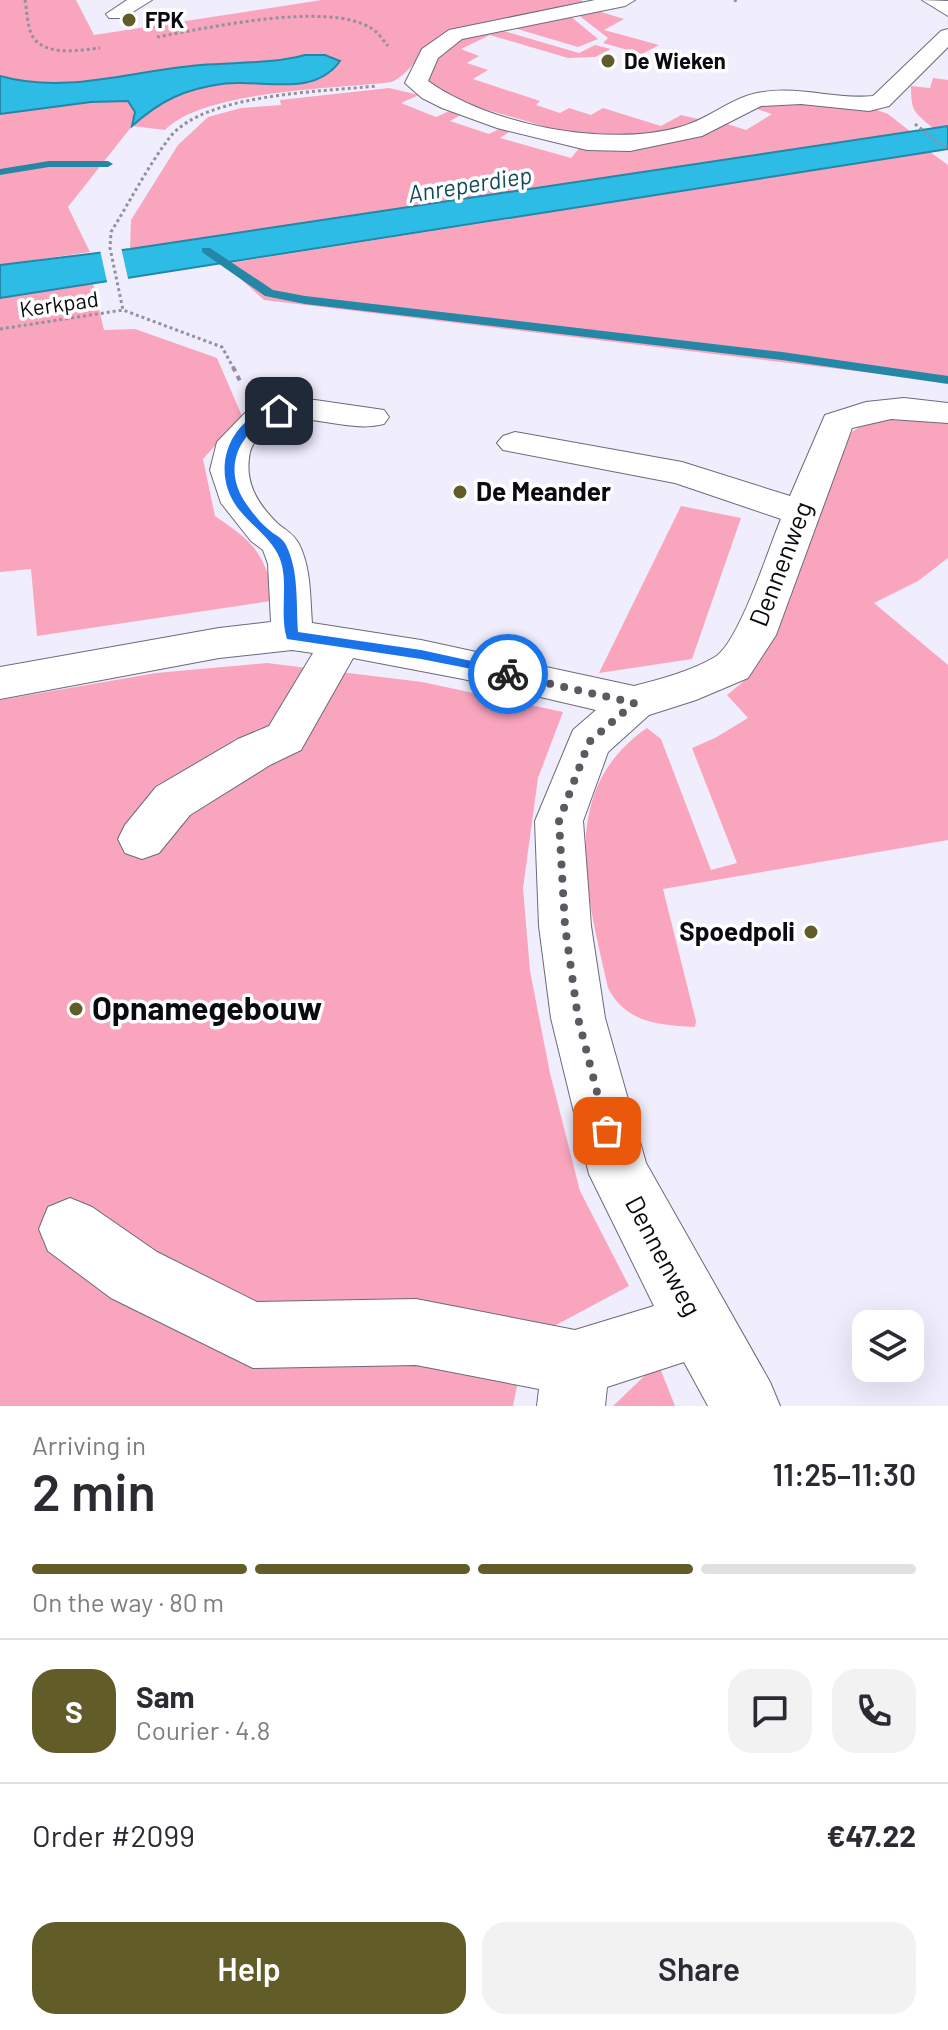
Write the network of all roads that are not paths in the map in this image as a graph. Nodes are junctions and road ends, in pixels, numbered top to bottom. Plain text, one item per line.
1 (142, 0) edge
2 (625, 0) edge
3 (932, 0) edge
4 (948, 10) edge
5 (116, 14) dead end
6 (948, 35) edge
7 (948, 413) edge
8 (372, 417) dead end
9 (515, 443) dead end
10 (800, 512) junction
11 (292, 635) junction
12 (342, 640) junction
13 (0, 683) edge
14 (634, 703) junction
15 (142, 839) dead end
16 (70, 1229) dead end
17 (699, 1325) junction
18 (573, 1384) edge
19 (746, 1406) edge

1 - 5 street
2 - 6 street
3 - 4 street
7 - 10 street, Dennenweg
8 - 11 street
9 - 10 street
10 - 14 street, Dennenweg
11 - 12 street
11 - 13 street
12 - 14 street
12 - 15 street
14 - 17 street, Dennenweg
16 - 18 street
17 - 18 street
17 - 19 street, Dennenweg

